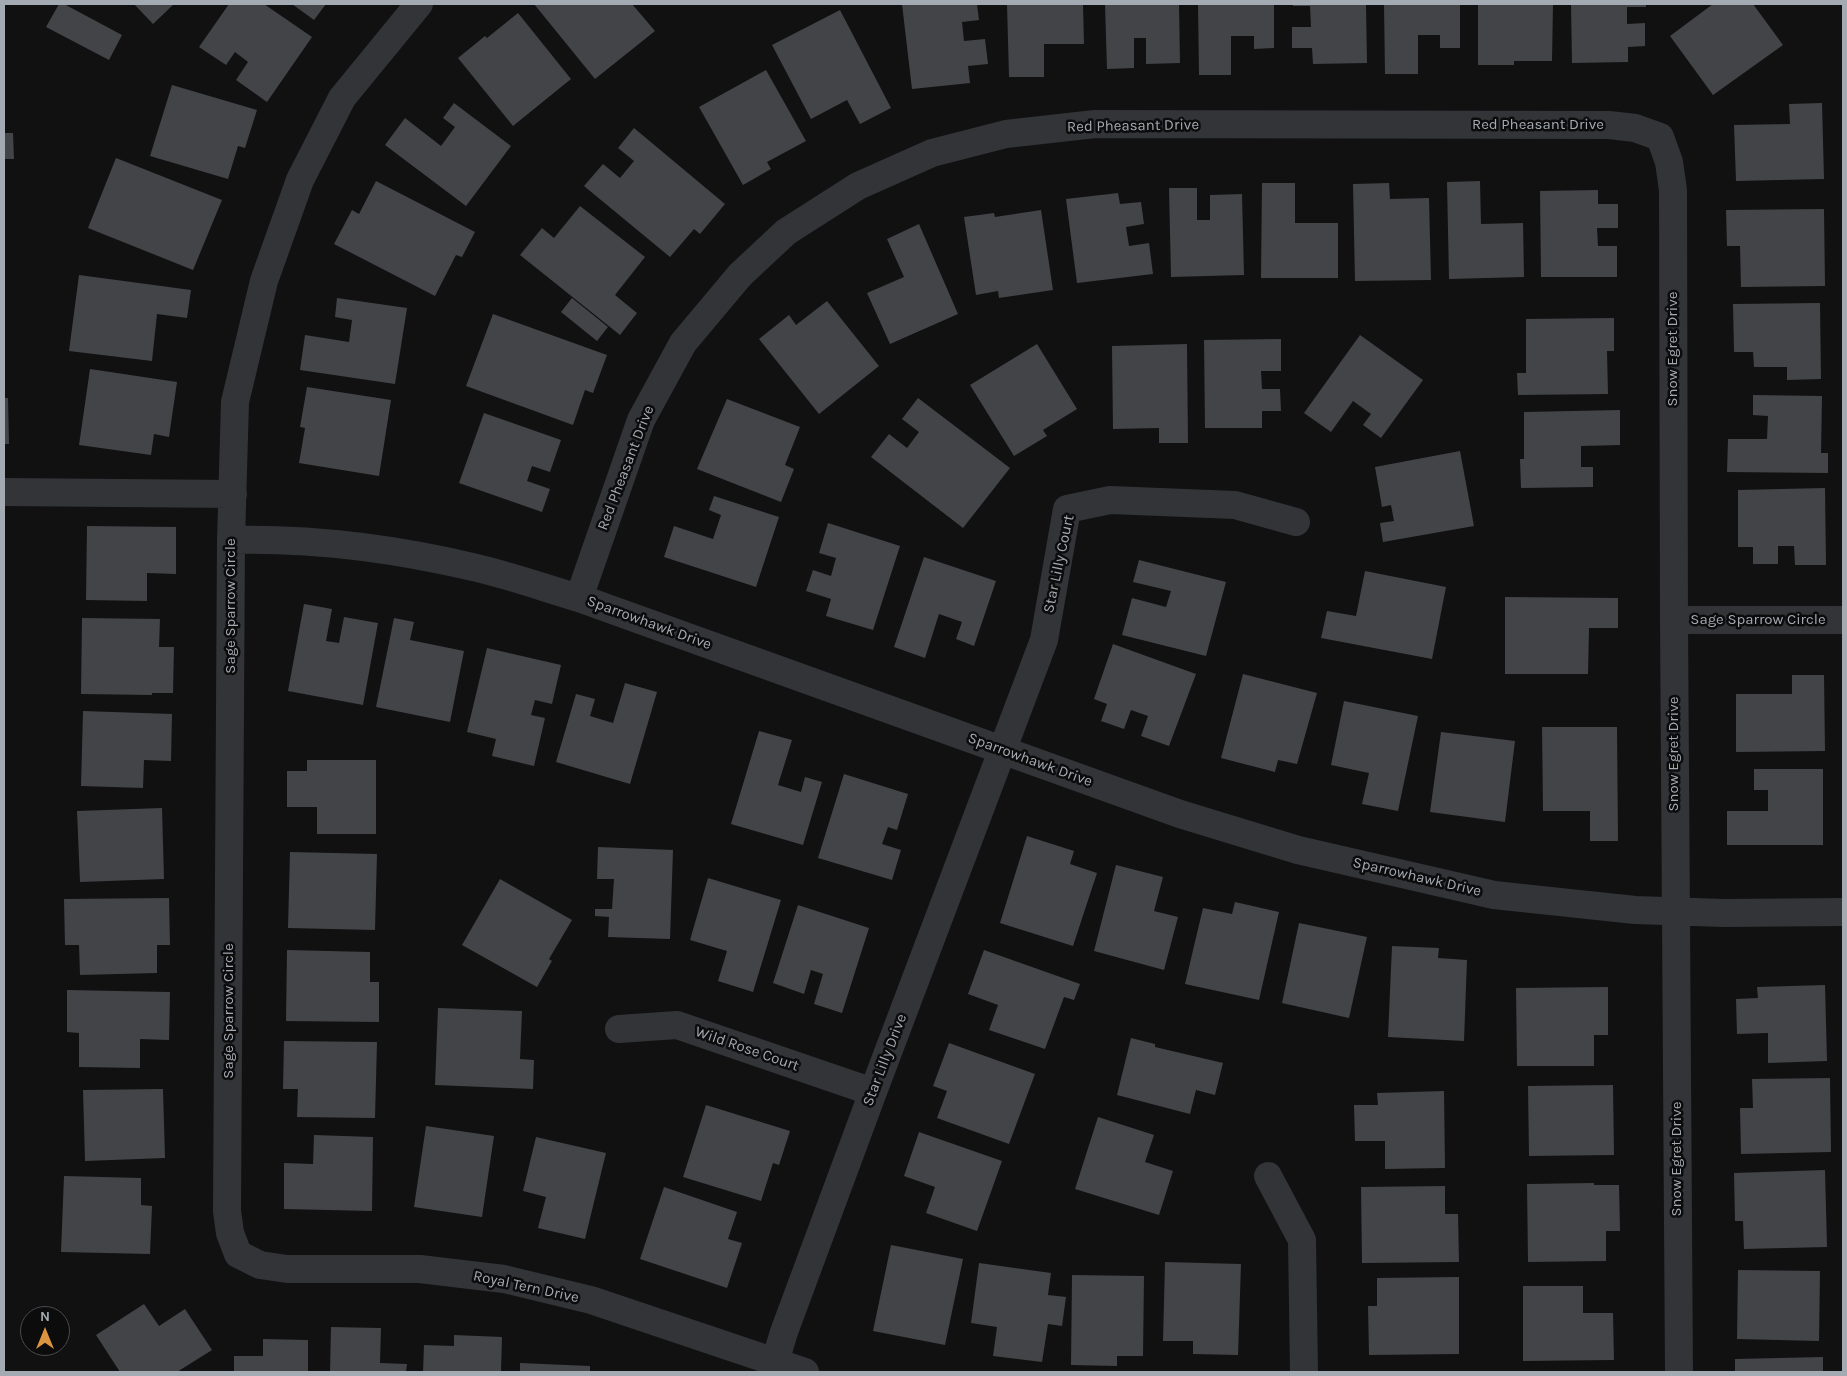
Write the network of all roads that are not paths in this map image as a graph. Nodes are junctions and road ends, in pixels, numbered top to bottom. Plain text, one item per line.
1 (419, 4) edge
2 (1660, 137) joint
3 (4, 492) edge
4 (233, 494) junction
5 (1296, 522) dead end
6 (231, 540) junction
7 (579, 598) junction
8 (1674, 620) junction
9 (1843, 620) edge
10 (1002, 750) junction
11 (1676, 911) junction
12 (1843, 912) edge
13 (619, 1028) dead end
14 (872, 1092) junction
15 (1268, 1176) dead end
16 (238, 1254) joint
17 (773, 1367) edge
18 (805, 1372) edge
19 (1304, 1372) edge
20 (1679, 1372) edge

1 - 4 street, Sage Sparrow Circle
2 - 7 street, Red Pheasant Drive
2 - 8 street, Snow Egret Drive
3 - 4 street
4 - 6 street, Sage Sparrow Circle
5 - 10 street, Star Lilly Court
6 - 7 street, Sparrowhawk Drive
6 - 16 street, Sage Sparrow Circle
7 - 10 street, Sparrowhawk Drive
8 - 9 street, Sage Sparrow Circle
8 - 11 street, Snow Egret Drive
10 - 11 street, Sparrowhawk Drive
10 - 14 street, Star Lilly Drive
11 - 12 street, Sparrowhawk Drive
11 - 20 street, Snow Egret Drive
13 - 14 street, Wild Rose Court
14 - 17 street, Star Lilly Drive
15 - 19 street
16 - 17 street, Royal Tern Drive
17 - 18 street, Royal Tern Drive

